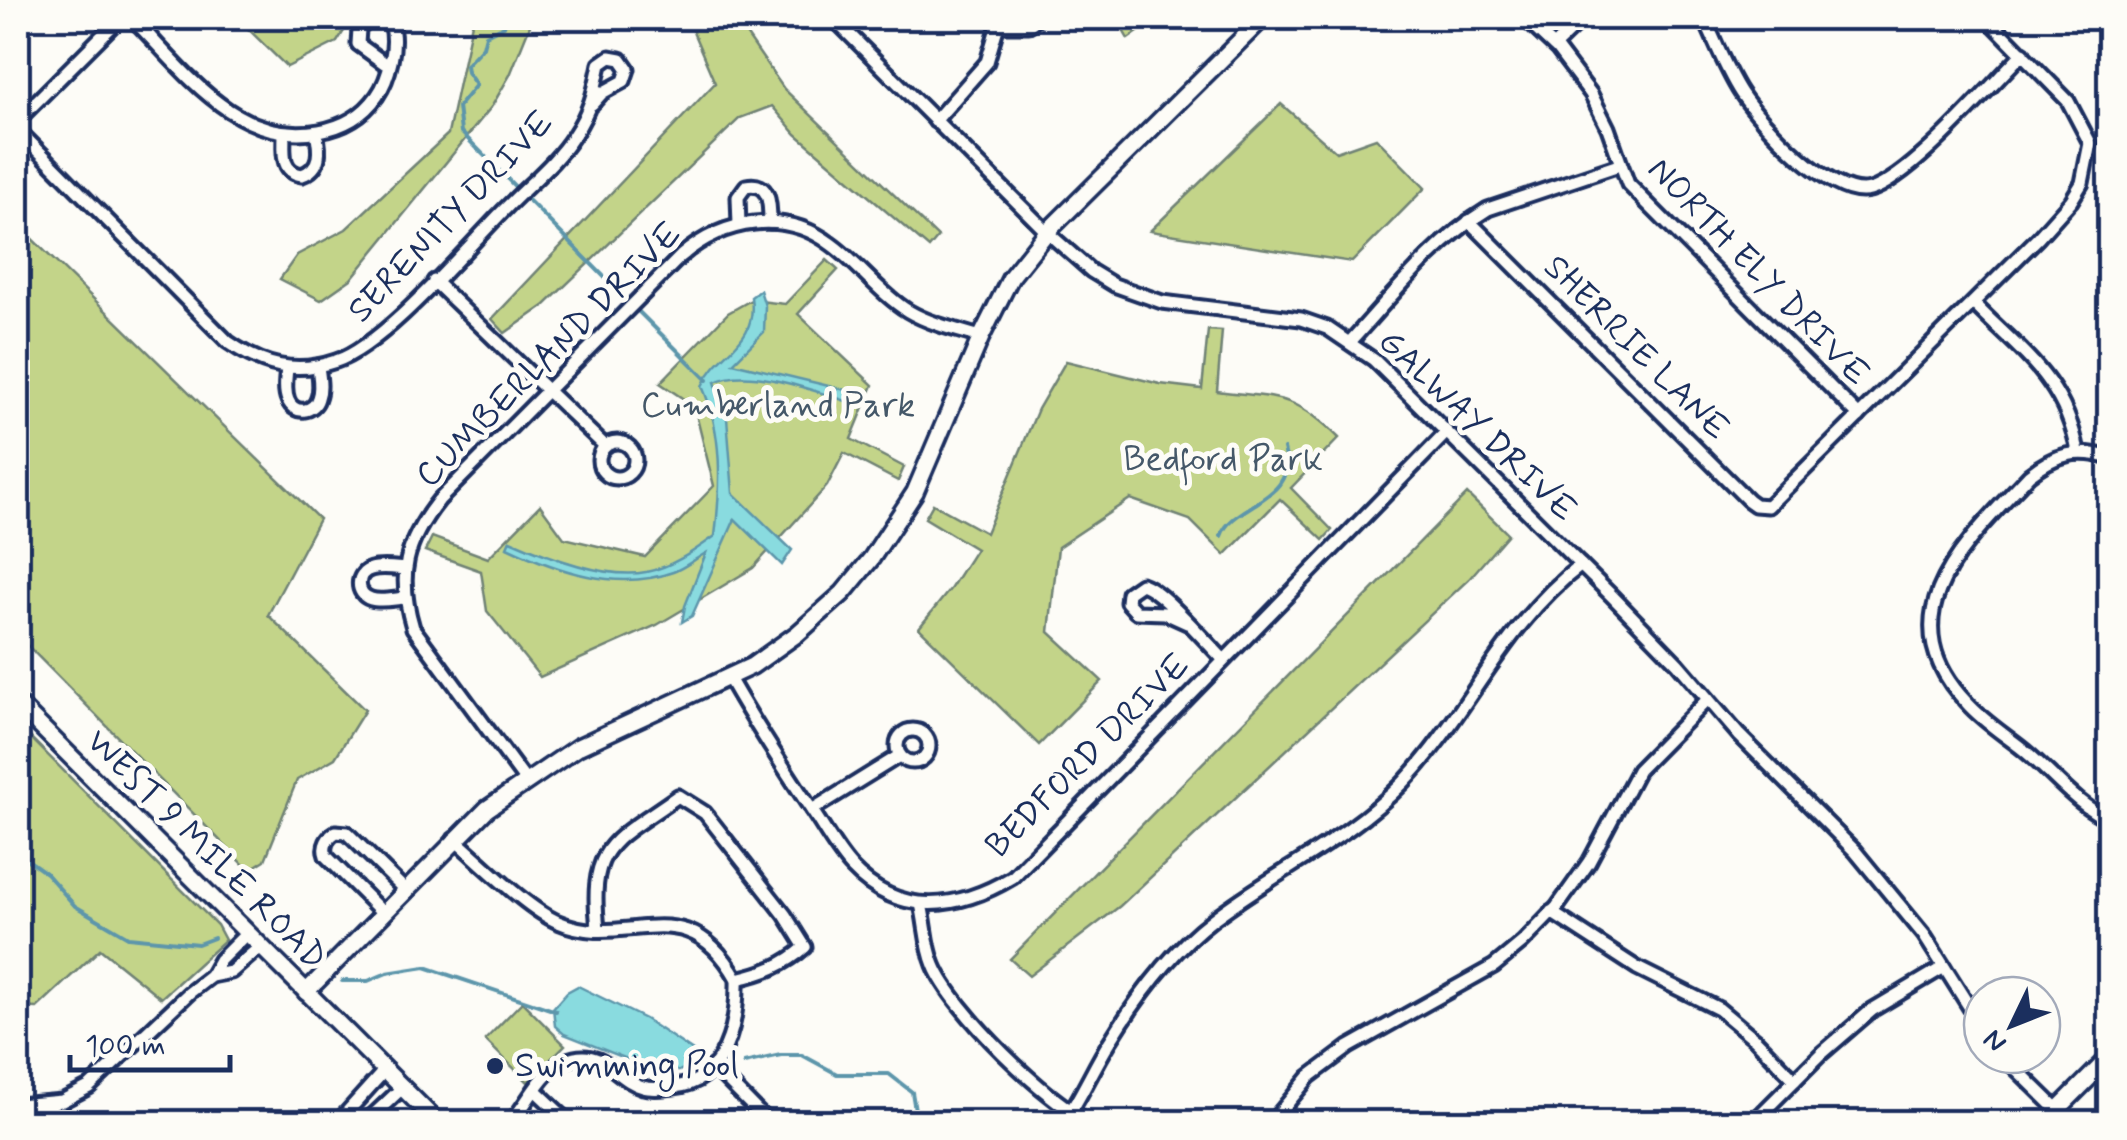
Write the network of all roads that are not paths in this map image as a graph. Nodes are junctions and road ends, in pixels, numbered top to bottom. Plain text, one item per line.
1 (120, 18) edge
2 (132, 18) edge
3 (833, 18) edge
4 (1038, 18) edge
5 (1263, 18) edge
6 (1524, 18) edge
7 (1584, 18) edge
8 (1704, 18) edge
9 (1988, 18) edge
10 (1000, 21) edge
11 (1554, 46) junction
12 (2023, 53) junction
13 (387, 66) dead end
14 (592, 104) dead end
15 (18, 120) edge
16 (935, 122) junction
17 (18, 130) edge
18 (316, 132) junction
19 (284, 134) junction
20 (1618, 165) junction
21 (770, 222) junction
22 (1469, 222) junction
23 (740, 225) junction
24 (1047, 232) junction
25 (434, 281) junction
26 (1974, 304) junction
27 (981, 337) junction
28 (1350, 342) junction
29 (318, 366) junction
30 (287, 368) junction
31 (546, 393) junction
32 (1859, 416) junction
33 (1446, 433) junction
34 (605, 446) dead end
35 (2078, 452) junction
36 (2110, 458) edge
37 (1581, 566) junction
38 (405, 569) junction
39 (404, 598) junction
40 (1187, 623) junction
41 (1223, 659) junction
42 (730, 678) junction
43 (1708, 699) junction
44 (18, 704) edge
45 (900, 756) dead end
46 (526, 780) junction
47 (812, 810) junction
48 (2110, 820) edge
49 (454, 839) junction
50 (404, 890) junction
51 (921, 904) junction
52 (382, 912) junction
53 (1551, 912) junction
54 (598, 928) junction
55 (247, 934) junction
56 (260, 947) junction
57 (1944, 967) junction
58 (212, 976) junction
59 (737, 979) junction
60 (306, 992) junction
61 (1962, 995) edge
62 (2110, 1057) edge
63 (713, 1066) junction
64 (384, 1071) junction
65 (2018, 1075) edge
66 (1795, 1080) junction
67 (402, 1088) junction
68 (535, 1090) junction
69 (50, 1103) junction
70 (18, 1104) edge
71 (2051, 1117) edge
72 (1068, 1118) edge
73 (53, 1122) edge
74 (338, 1122) edge
75 (366, 1122) edge
76 (437, 1122) edge
77 (511, 1122) edge
78 (569, 1122) edge
79 (768, 1122) edge
80 (1090, 1122) edge
81 (1272, 1122) edge
82 (1752, 1122) edge
83 (2070, 1122) edge

1 - 15 street
2 - 19 street
3 - 16 street, GALWAY DRIVE
4 - 10 street
5 - 24 street
6 - 11 street, NORTH ELY DRIVE
7 - 11 street
8 - 12 street
9 - 12 street
10 - 16 street
11 - 20 street, NORTH ELY DRIVE
12 - 26 street
13 - 18 street
14 - 25 street, SERENITY DRIVE
16 - 24 street, GALWAY DRIVE
17 - 30 street, SERENITY DRIVE
18 - 19 street
18 - 19 street
20 - 22 street
20 - 32 street, NORTH ELY DRIVE
21 - 23 street, CUMBERLAND DRIVE
21 - 23 street
21 - 27 street, CUMBERLAND DRIVE
22 - 28 street
22 - 32 street, SHERRIE LANE
23 - 31 street, CUMBERLAND DRIVE
24 - 27 street
24 - 28 street, GALWAY DRIVE
25 - 29 street, SERENITY DRIVE
25 - 31 street
26 - 32 street
26 - 35 street
27 - 42 street
28 - 33 street, GALWAY DRIVE
29 - 30 street, SERENITY DRIVE
29 - 30 street
31 - 34 street
31 - 38 street, CUMBERLAND DRIVE
33 - 37 street, GALWAY DRIVE
33 - 41 street, BEDFORD DRIVE
35 - 36 street
35 - 48 street
37 - 43 street, GALWAY DRIVE
37 - 72 street
38 - 39 street, CUMBERLAND DRIVE
38 - 39 street
39 - 46 street, CUMBERLAND DRIVE
40 - 40 street
40 - 41 street
41 - 51 street, BEDFORD DRIVE
42 - 46 street
42 - 47 street, BEDFORD DRIVE
43 - 53 street
43 - 57 street, GALWAY DRIVE
44 - 55 street, WEST 9 MILE ROAD
45 - 47 street
46 - 49 street
47 - 51 street, BEDFORD DRIVE
49 - 50 street
49 - 54 street
50 - 52 street
50 - 52 street
51 - 72 street
52 - 60 street
53 - 66 street
53 - 81 street
54 - 59 street
54 - 59 street
55 - 56 street, WEST 9 MILE ROAD
55 - 58 street
56 - 58 street
56 - 60 street, WEST 9 MILE ROAD
57 - 61 street, GALWAY DRIVE
57 - 66 street
58 - 69 street
59 - 63 street
60 - 64 street, WEST 9 MILE ROAD
62 - 71 street
63 - 68 street
63 - 79 street
64 - 67 street, WEST 9 MILE ROAD
64 - 74 street
65 - 71 street
66 - 82 street
67 - 75 street
67 - 76 street, WEST 9 MILE ROAD
68 - 77 street
68 - 78 street
69 - 70 street
69 - 73 street
71 - 83 street
72 - 80 street

